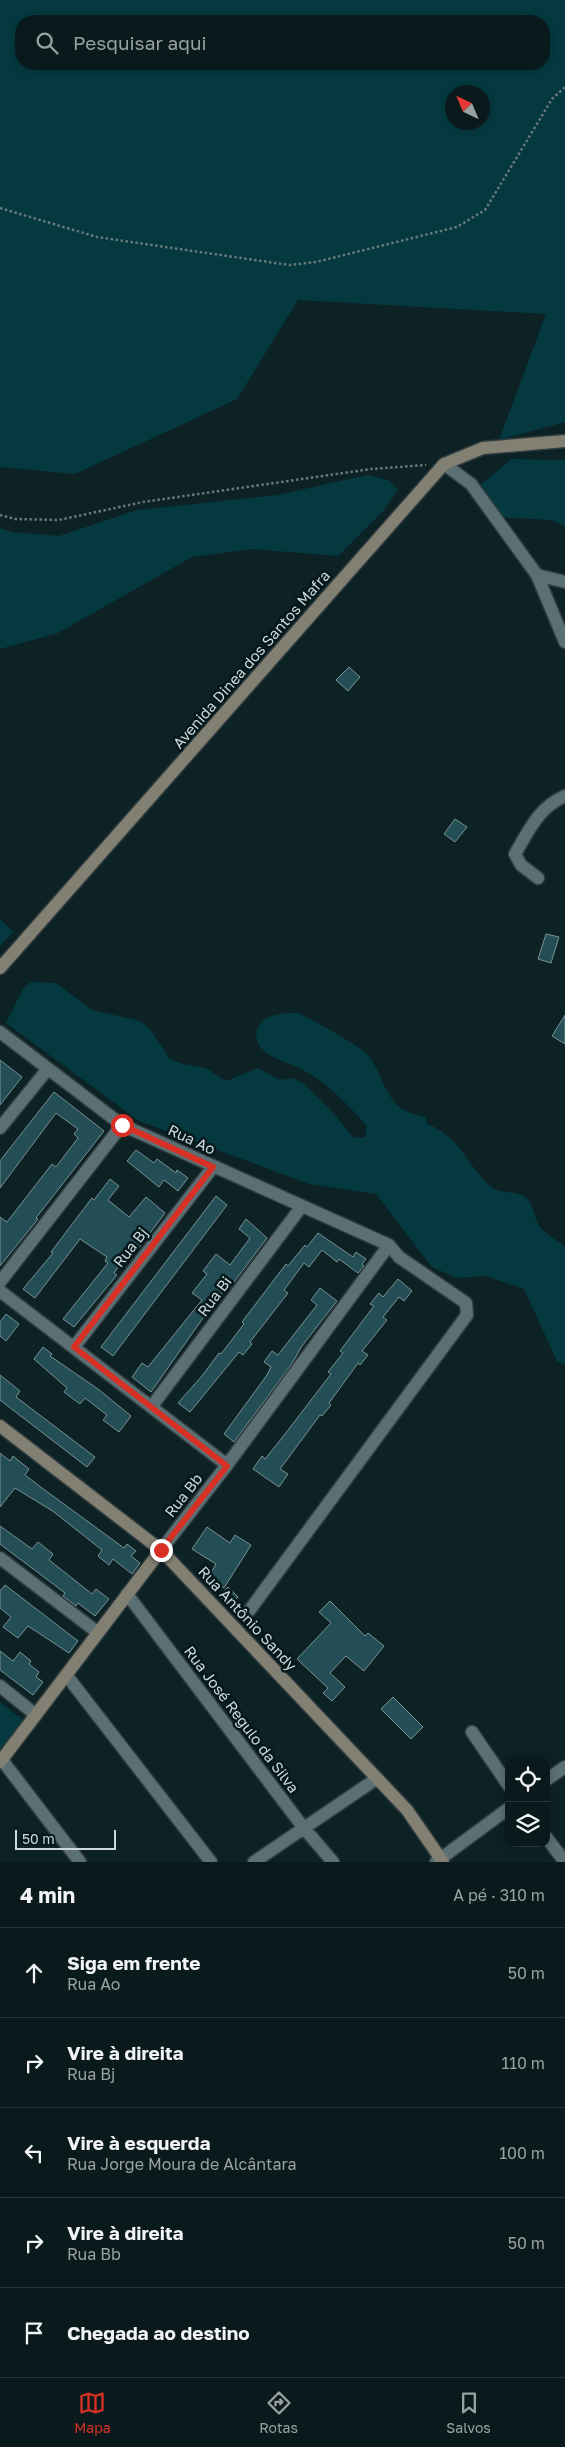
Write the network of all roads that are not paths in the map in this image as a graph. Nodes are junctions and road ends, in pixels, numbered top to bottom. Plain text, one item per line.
1 (565, 441) edge
2 (444, 464) junction
3 (537, 575) junction
4 (565, 582) edge
5 (565, 642) edge
6 (565, 796) edge
7 (538, 878) dead end
8 (0, 968) edge
9 (0, 1032) edge
10 (47, 1070) junction
11 (122, 1125) junction
12 (0, 1128) edge
13 (213, 1167) junction
14 (302, 1206) junction
15 (389, 1245) junction
16 (0, 1282) edge
17 (0, 1291) edge
18 (74, 1347) junction
19 (152, 1406) junction
20 (0, 1426) edge
21 (227, 1466) junction
22 (161, 1550) junction
23 (0, 1558) edge
24 (127, 1594) junction
25 (250, 1611) dead end
26 (97, 1632) junction
27 (67, 1676) junction
28 (0, 1686) edge
29 (36, 1715) junction
30 (472, 1732) dead end
31 (1, 1761) edge
32 (565, 1767) edge
33 (550, 1777) edge
34 (376, 1778) junction
35 (505, 1780) edge
36 (505, 1811) edge
37 (303, 1827) junction
38 (550, 1842) edge
39 (440, 1861) edge
40 (80, 1862) edge
41 (211, 1862) edge
42 (254, 1862) edge
43 (333, 1862) edge
44 (565, 1862) edge

1 - 2 street, Avenida Dinea dos Santos Mafra
2 - 3 street
2 - 8 street, Avenida Dinea dos Santos Mafra
3 - 4 street
3 - 5 street
6 - 7 street
9 - 10 street, Rua Ao
10 - 11 street, Rua Ao
10 - 12 street
11 - 13 street, Rua Ao
11 - 16 street
13 - 14 street, Rua Ao
13 - 18 street, Rua Bj
14 - 15 street, Rua Ao
14 - 19 street, Rua Bi
15 - 21 street, Rua Bb
15 - 25 street
17 - 18 street
18 - 19 street
19 - 21 street
20 - 22 street, Rua Antônio Sandy
21 - 22 street, Rua Bb
22 - 24 street, Rua Bb
22 - 34 street, Rua Antônio Sandy
23 - 26 street
24 - 26 street, Rua Bb
24 - 37 street, Rua José Regulo da Silva
26 - 27 street, Rua Bb
27 - 29 street, Rua Bb
27 - 41 street
28 - 29 street
29 - 31 street, Rua Bb
30 - 35 street
31 - 40 street
32 - 33 street
34 - 37 street
34 - 39 street, Rua Antônio Sandy
36 - 39 street
37 - 42 street
37 - 43 street, Rua José Regulo da Silva
38 - 44 street

